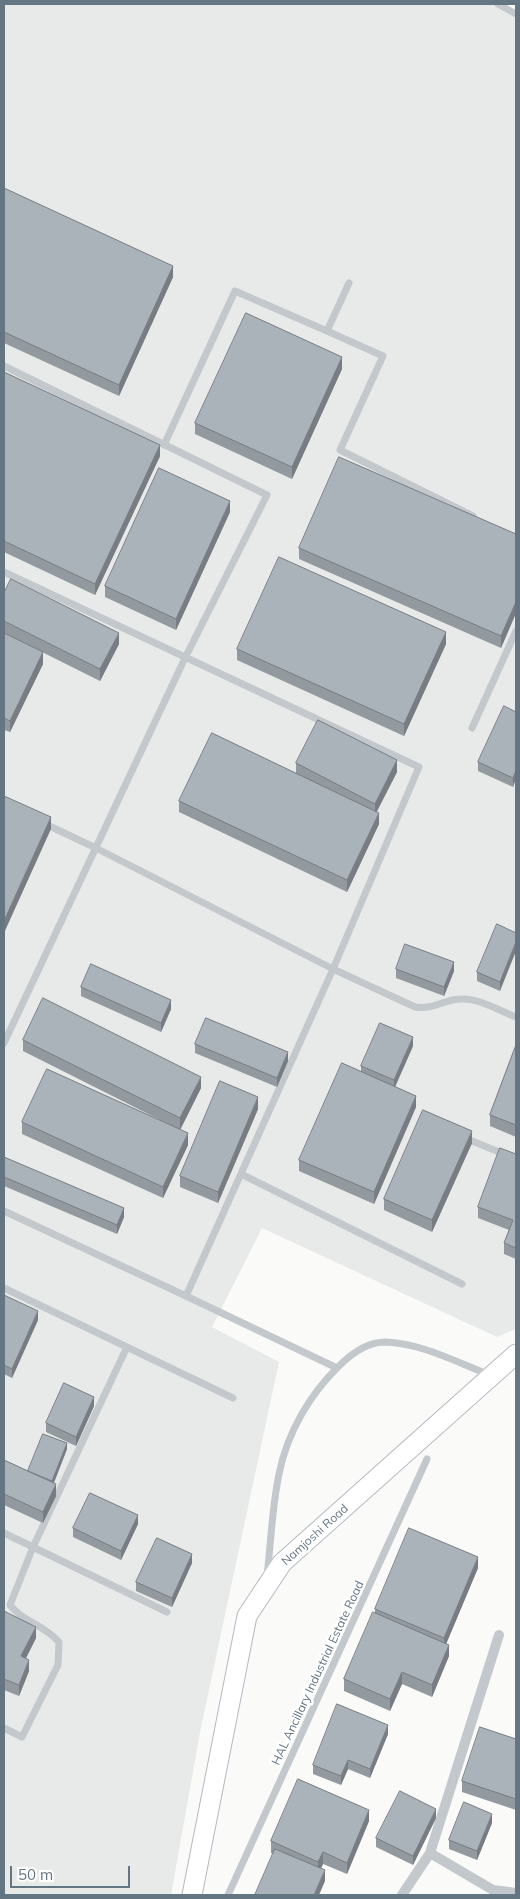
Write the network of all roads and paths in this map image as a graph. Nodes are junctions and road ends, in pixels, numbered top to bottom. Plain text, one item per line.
1 (498, 4) edge
2 (516, 14) edge
3 (349, 283) dead end
4 (327, 331) junction
5 (4, 366) edge
6 (164, 445) junction
7 (481, 520) edge
8 (4, 572) edge
9 (516, 631) edge
10 (185, 658) junction
11 (472, 728) dead end
12 (37, 820) edge
13 (96, 848) junction
14 (333, 969) junction
15 (516, 1017) edge
16 (4, 1043) edge
17 (462, 1137) edge
18 (516, 1159) edge
19 (241, 1174) junction
20 (4, 1211) edge
21 (462, 1284) dead end
22 (4, 1288) edge
23 (186, 1296) junction
24 (127, 1347) junction
25 (516, 1354) edge
26 (337, 1368) junction
27 (493, 1376) junction
28 (234, 1398) dead end
29 (427, 1460) dead end
30 (4, 1534) edge
31 (34, 1547) junction
32 (266, 1586) junction
33 (167, 1612) dead end
34 (499, 1635) dead end
35 (4, 1728) edge
36 (430, 1853) junction
37 (492, 1893) edge
38 (516, 1893) edge
39 (192, 1895) edge
40 (228, 1895) edge
41 (402, 1895) edge

1 - 2 lane
3 - 4 lane
4 - 6 lane
4 - 7 lane
5 - 6 lane
6 - 10 lane
8 - 10 lane
9 - 11 lane
10 - 13 lane
10 - 14 lane
12 - 13 lane
13 - 14 lane
13 - 16 lane
14 - 15 lane
14 - 19 lane
17 - 18 lane
19 - 21 lane
19 - 23 lane
20 - 23 lane
22 - 24 lane
23 - 26 lane
24 - 28 lane
24 - 31 lane
25 - 27 main road, Namjoshi Road
26 - 27 lane
26 - 32 lane
27 - 32 main road, Namjoshi Road
29 - 40 lane, HAL Ancillary Industrial Estate Road
30 - 31 lane
31 - 33 lane
31 - 35 lane
32 - 39 main road, Namjoshi Road
34 - 36 street
36 - 37 street
36 - 41 street
37 - 38 street

